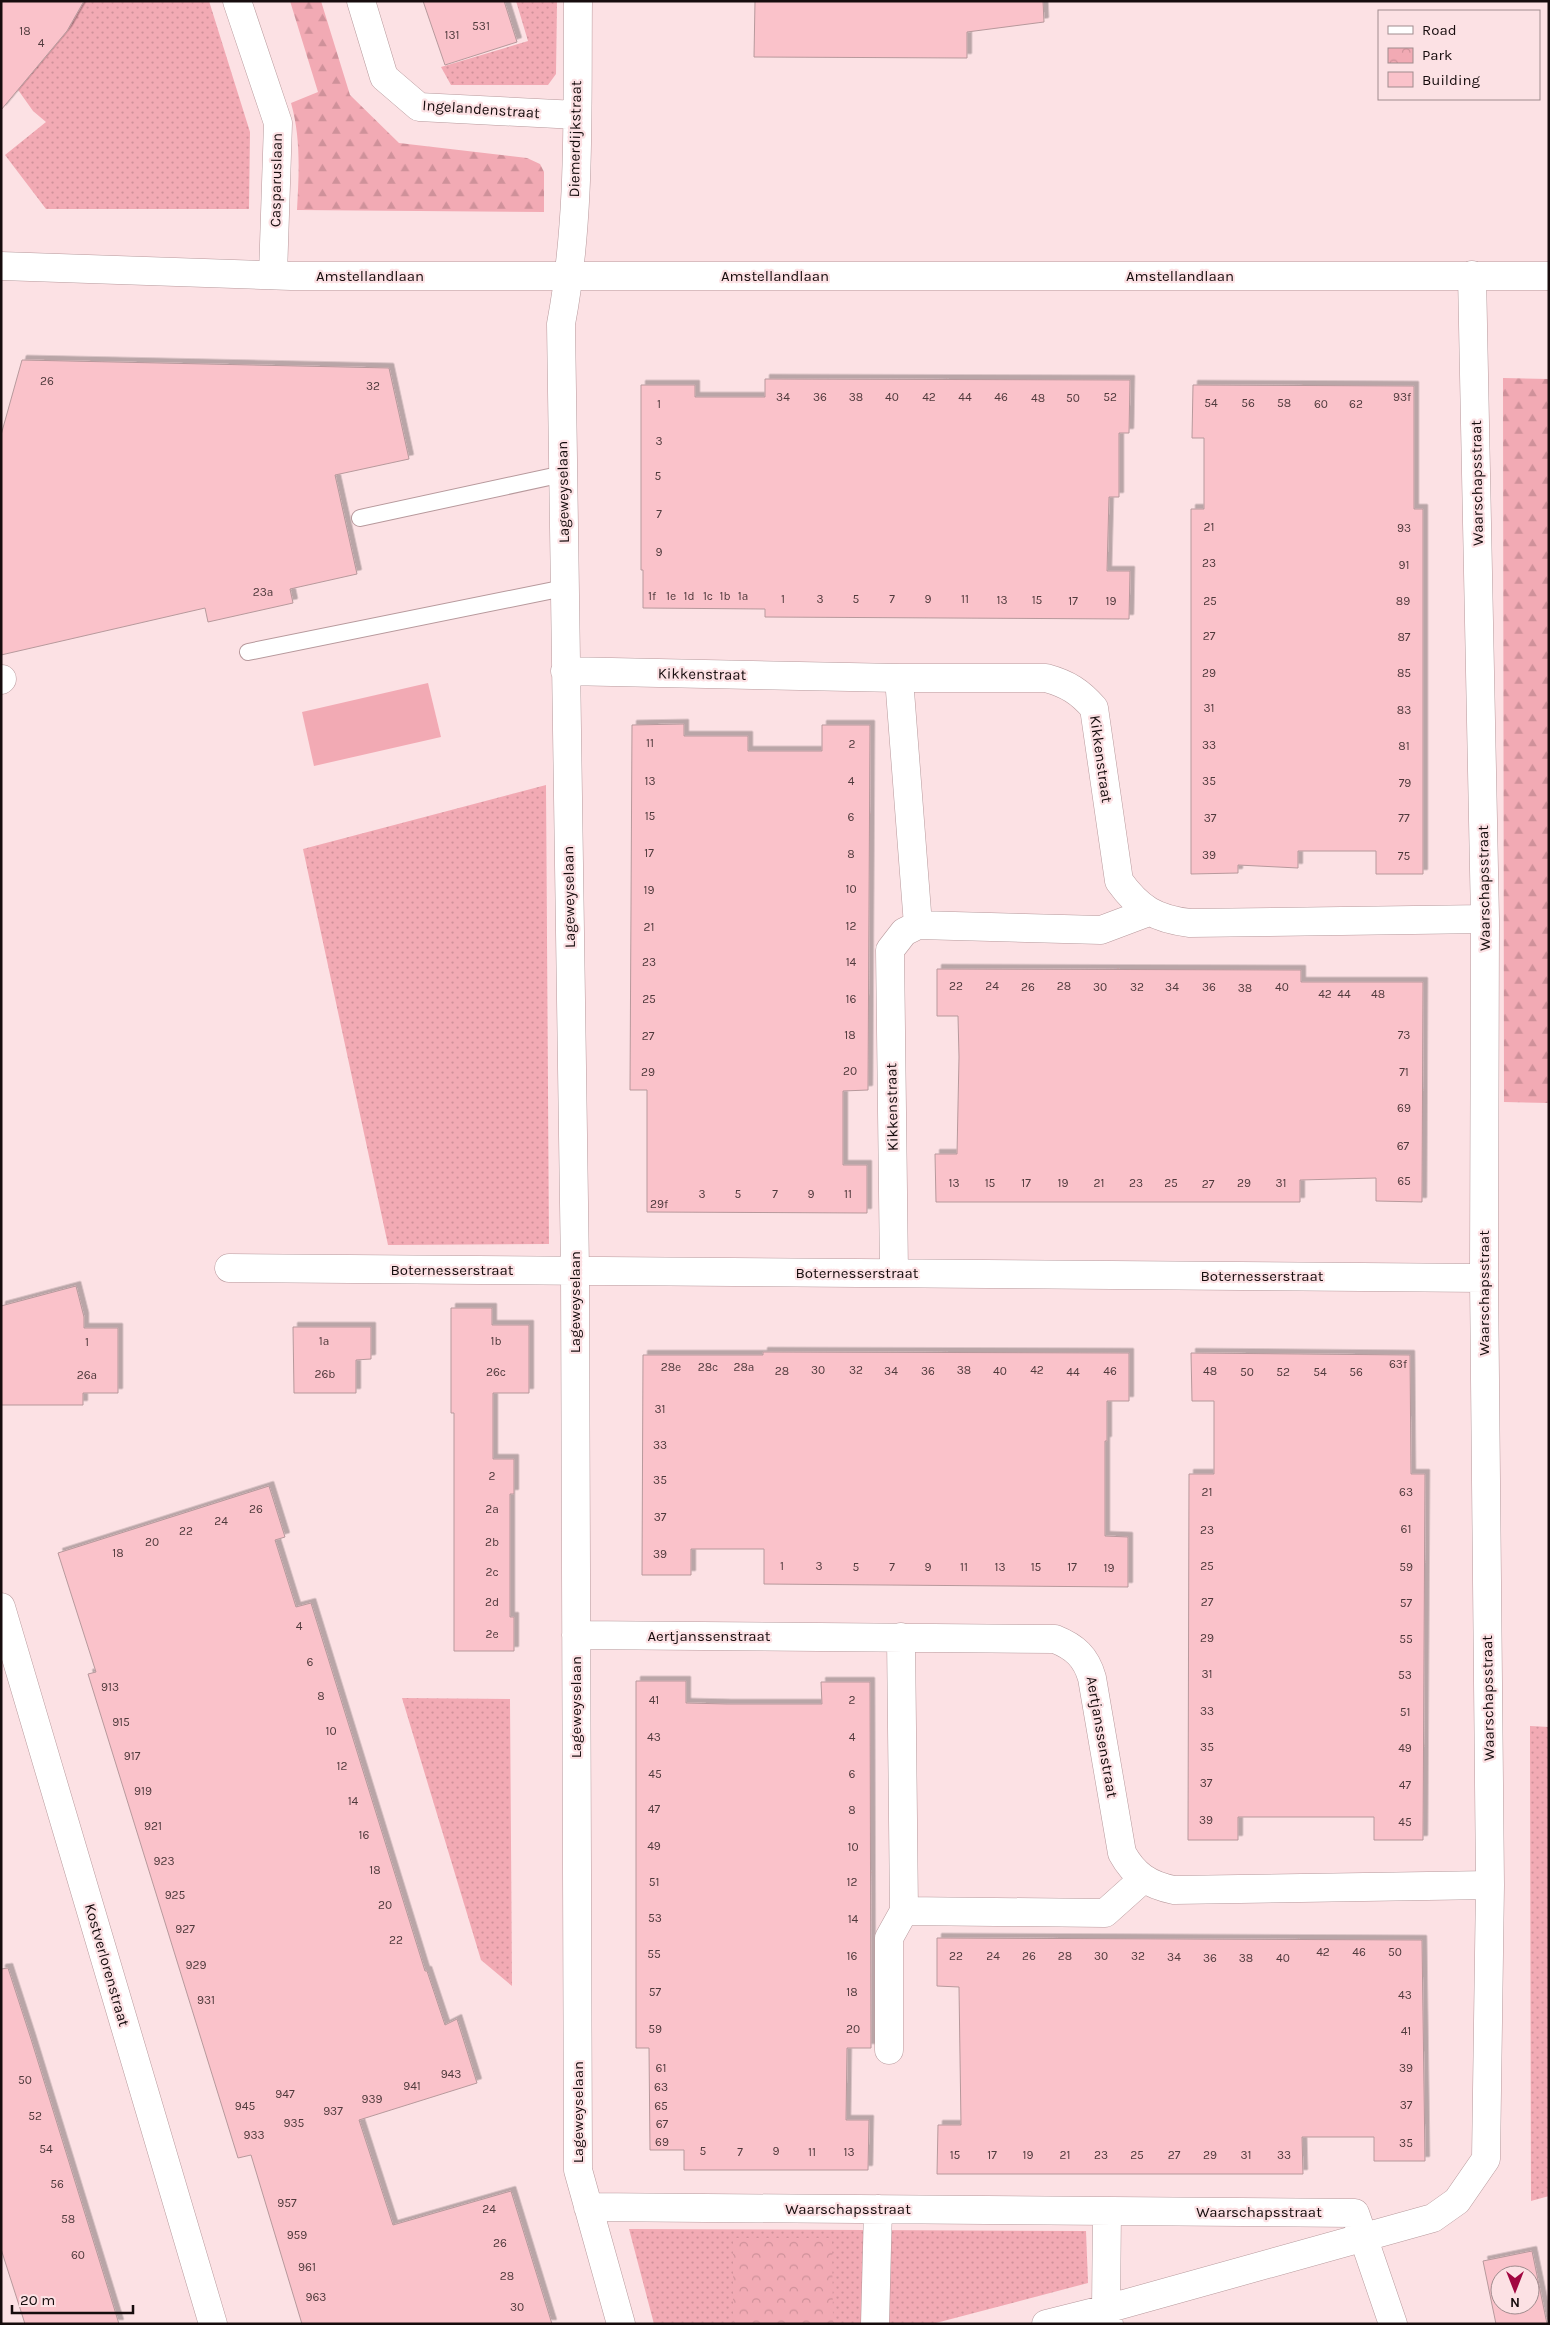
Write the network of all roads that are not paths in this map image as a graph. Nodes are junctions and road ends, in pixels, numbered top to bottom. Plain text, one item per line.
1 (237, 1) edge
2 (361, 1) edge
3 (578, 1) edge
4 (576, 115) junction
5 (1, 266) edge
6 (273, 275) junction
7 (1472, 275) junction
8 (570, 276) junction
9 (1549, 276) edge
10 (563, 474) junction
11 (360, 518) dead end
12 (564, 588) junction
13 (248, 652) dead end
14 (565, 671) junction
15 (899, 678) junction
16 (1149, 912) junction
17 (1485, 919) junction
18 (918, 925) junction
19 (229, 1268) dead end
20 (575, 1270) junction
21 (894, 1273) junction
22 (1484, 1278) junction
23 (1, 1607) edge
24 (576, 1635) junction
25 (901, 1637) junction
26 (1142, 1879) junction
27 (1490, 1885) junction
28 (904, 1911) junction
29 (889, 2050) dead end
30 (588, 2207) junction
31 (878, 2210) junction
32 (1107, 2211) junction
33 (1365, 2236) junction
34 (1107, 2316) edge
35 (213, 2324) edge
36 (621, 2324) edge
37 (874, 2324) edge
38 (1046, 2324) edge
39 (1393, 2324) edge

1 - 6 street, Casparuslaan
2 - 4 street, Ingelandenstraat
3 - 4 street, Diemerdijkstraat
4 - 8 street, Diemerdijkstraat
5 - 6 street, Amstellandlaan
6 - 8 street, Amstellandlaan
7 - 8 street, Amstellandlaan
7 - 9 street, Amstellandlaan
7 - 17 street, Waarschapsstraat
8 - 10 street, Lageweyselaan
10 - 11 lane
10 - 12 street, Lageweyselaan
12 - 13 lane
12 - 14 street, Lageweyselaan
14 - 15 street, Kikkenstraat
14 - 20 street, Lageweyselaan
15 - 16 street, Kikkenstraat
15 - 18 street
16 - 17 street, Kikkenstraat
16 - 18 street
17 - 22 street, Waarschapsstraat
18 - 21 street, Kikkenstraat
19 - 20 street, Boternesserstraat
20 - 21 street, Boternesserstraat
20 - 24 street, Lageweyselaan
21 - 22 street, Boternesserstraat
22 - 27 street, Waarschapsstraat
23 - 35 street, Kostverlorenstraat
24 - 25 street, Aertjanssenstraat
24 - 30 street, Lageweyselaan
25 - 26 street, Aertjanssenstraat
25 - 28 street
26 - 27 street, Aertjanssenstraat
26 - 28 street
27 - 33 street, Waarschapsstraat
28 - 29 street
30 - 31 street, Waarschapsstraat
30 - 36 street, Lageweyselaan
31 - 32 street, Waarschapsstraat
31 - 37 street
32 - 33 street, Waarschapsstraat
32 - 34 street
33 - 34 street, Waarschapsstraat
33 - 39 street, Waarschapsstraat
34 - 38 street, Waarschapsstraat

